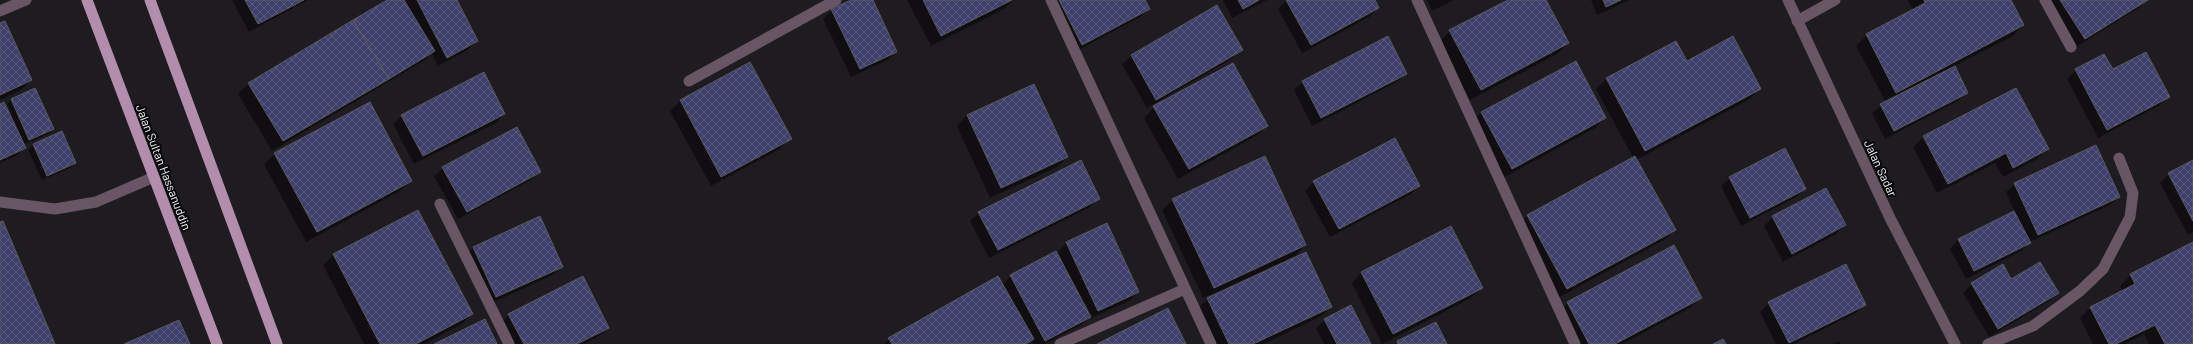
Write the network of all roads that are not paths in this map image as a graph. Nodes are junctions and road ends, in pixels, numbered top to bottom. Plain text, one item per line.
1 (26, 0) edge
2 (87, 0) edge
3 (150, 0) edge
4 (836, 0) edge
5 (1051, 0) edge
6 (1417, 0) edge
7 (1788, 0) edge
8 (1835, 0) edge
9 (2045, 0) edge
10 (0, 12) edge
11 (1797, 21) junction
12 (2071, 47) dead end
13 (689, 80) dead end
14 (2118, 158) dead end
15 (154, 177) junction
16 (0, 202) edge
17 (440, 204) dead end
18 (1185, 289) junction
19 (217, 344) edge
20 (277, 344) edge
21 (509, 344) edge
22 (1060, 344) edge
23 (1211, 344) edge
24 (1575, 344) edge
25 (1955, 344) edge
26 (1988, 344) edge

1 - 10 street
2 - 15 main road, Jalan Sultan Hassanuddin
3 - 20 main road
4 - 13 street
5 - 18 street
6 - 24 street
7 - 11 street, Jalan Sadar
8 - 11 street
9 - 12 street
11 - 25 street, Jalan Sadar
14 - 26 street
15 - 16 street
15 - 19 main road, Jalan Sultan Hassanuddin
17 - 21 street
18 - 22 street
18 - 23 street

